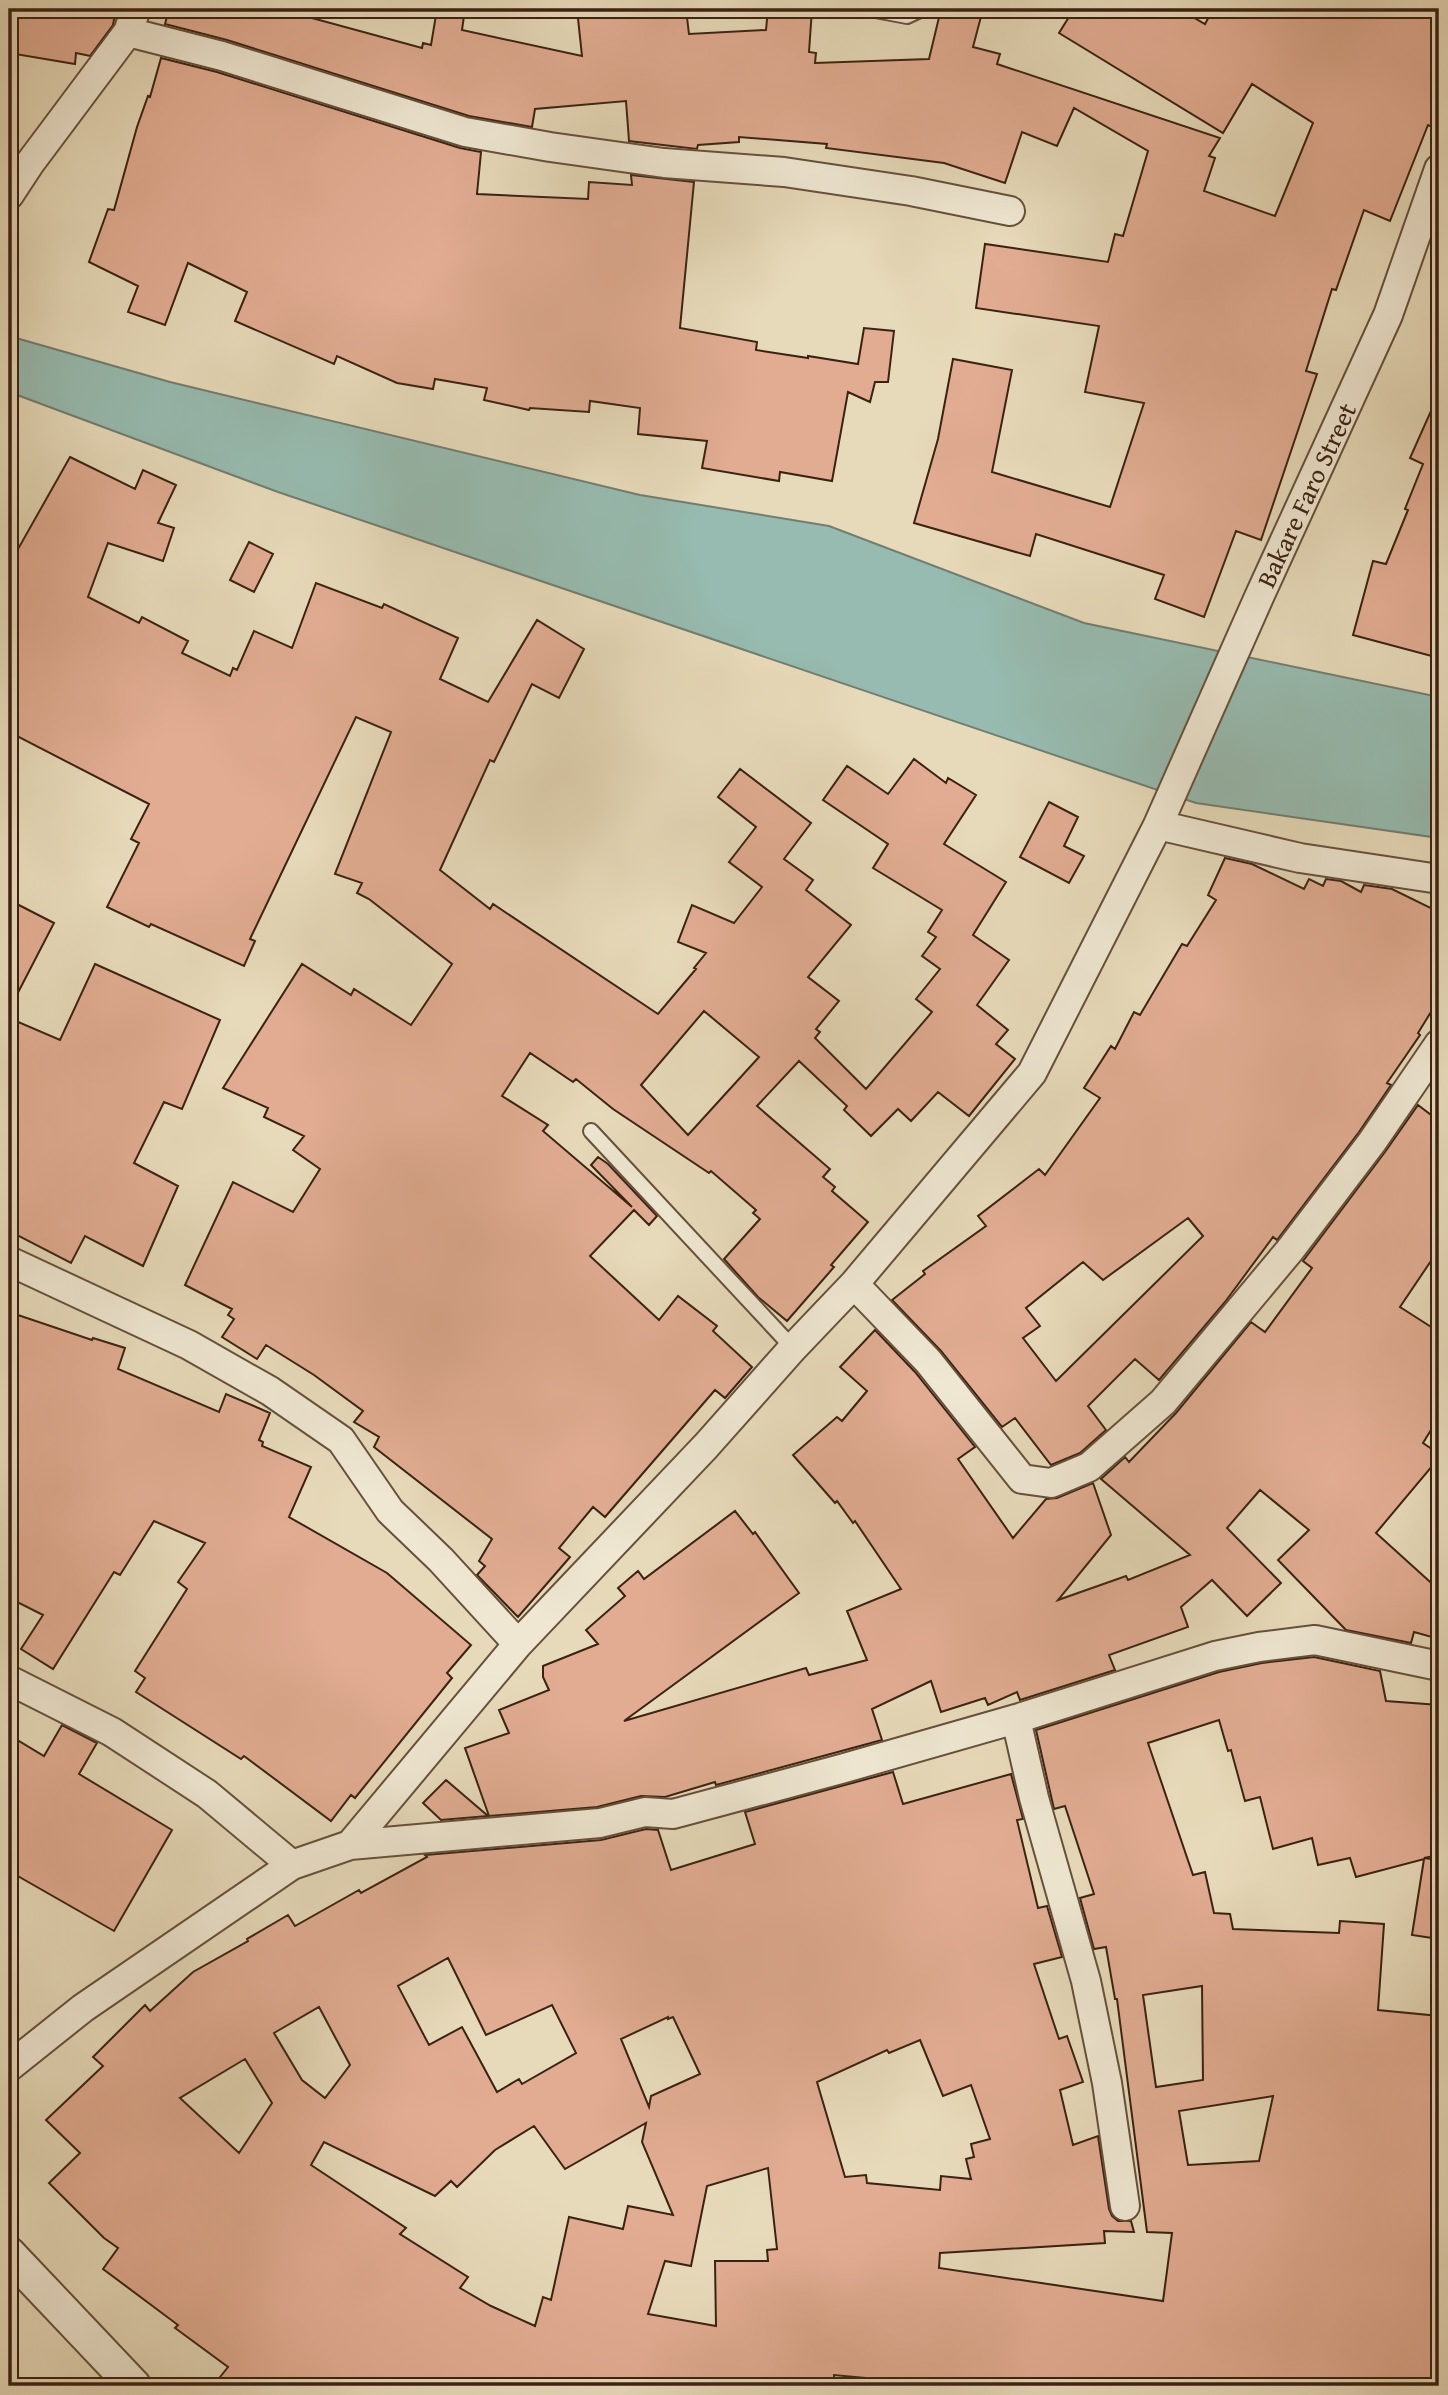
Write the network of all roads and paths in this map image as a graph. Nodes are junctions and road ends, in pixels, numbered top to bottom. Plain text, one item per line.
1 (870, 9) edge
2 (922, 9) edge
3 (132, 21) edge
4 (1439, 169) edge
5 (9, 195) edge
6 (1010, 211) dead end
7 (1160, 821) junction
8 (1439, 879) edge
9 (1439, 1044) edge
10 (591, 1131) dead end
11 (9, 1261) edge
12 (854, 1284) junction
13 (793, 1348) junction
14 (518, 1644) junction
15 (1439, 1666) edge
16 (9, 1680) edge
17 (1016, 1719) junction
18 (350, 1845) junction
19 (292, 1865) junction
20 (9, 2067) edge
21 (1125, 2206) dead end
22 (9, 2254) edge
23 (134, 2386) edge

1 - 2 lane
3 - 5 street
3 - 6 street
4 - 7 street, Bakare Faro Street
7 - 8 street
7 - 12 street, Bakare Faro Street
9 - 12 street
10 - 13 lane
11 - 14 street
12 - 13 street, Bakare Faro Street
13 - 14 street, Bakare Faro Street
14 - 18 street, Bakare Faro Street
15 - 17 street
16 - 19 street
17 - 18 street
17 - 21 street
18 - 19 street
19 - 20 street
22 - 23 street

